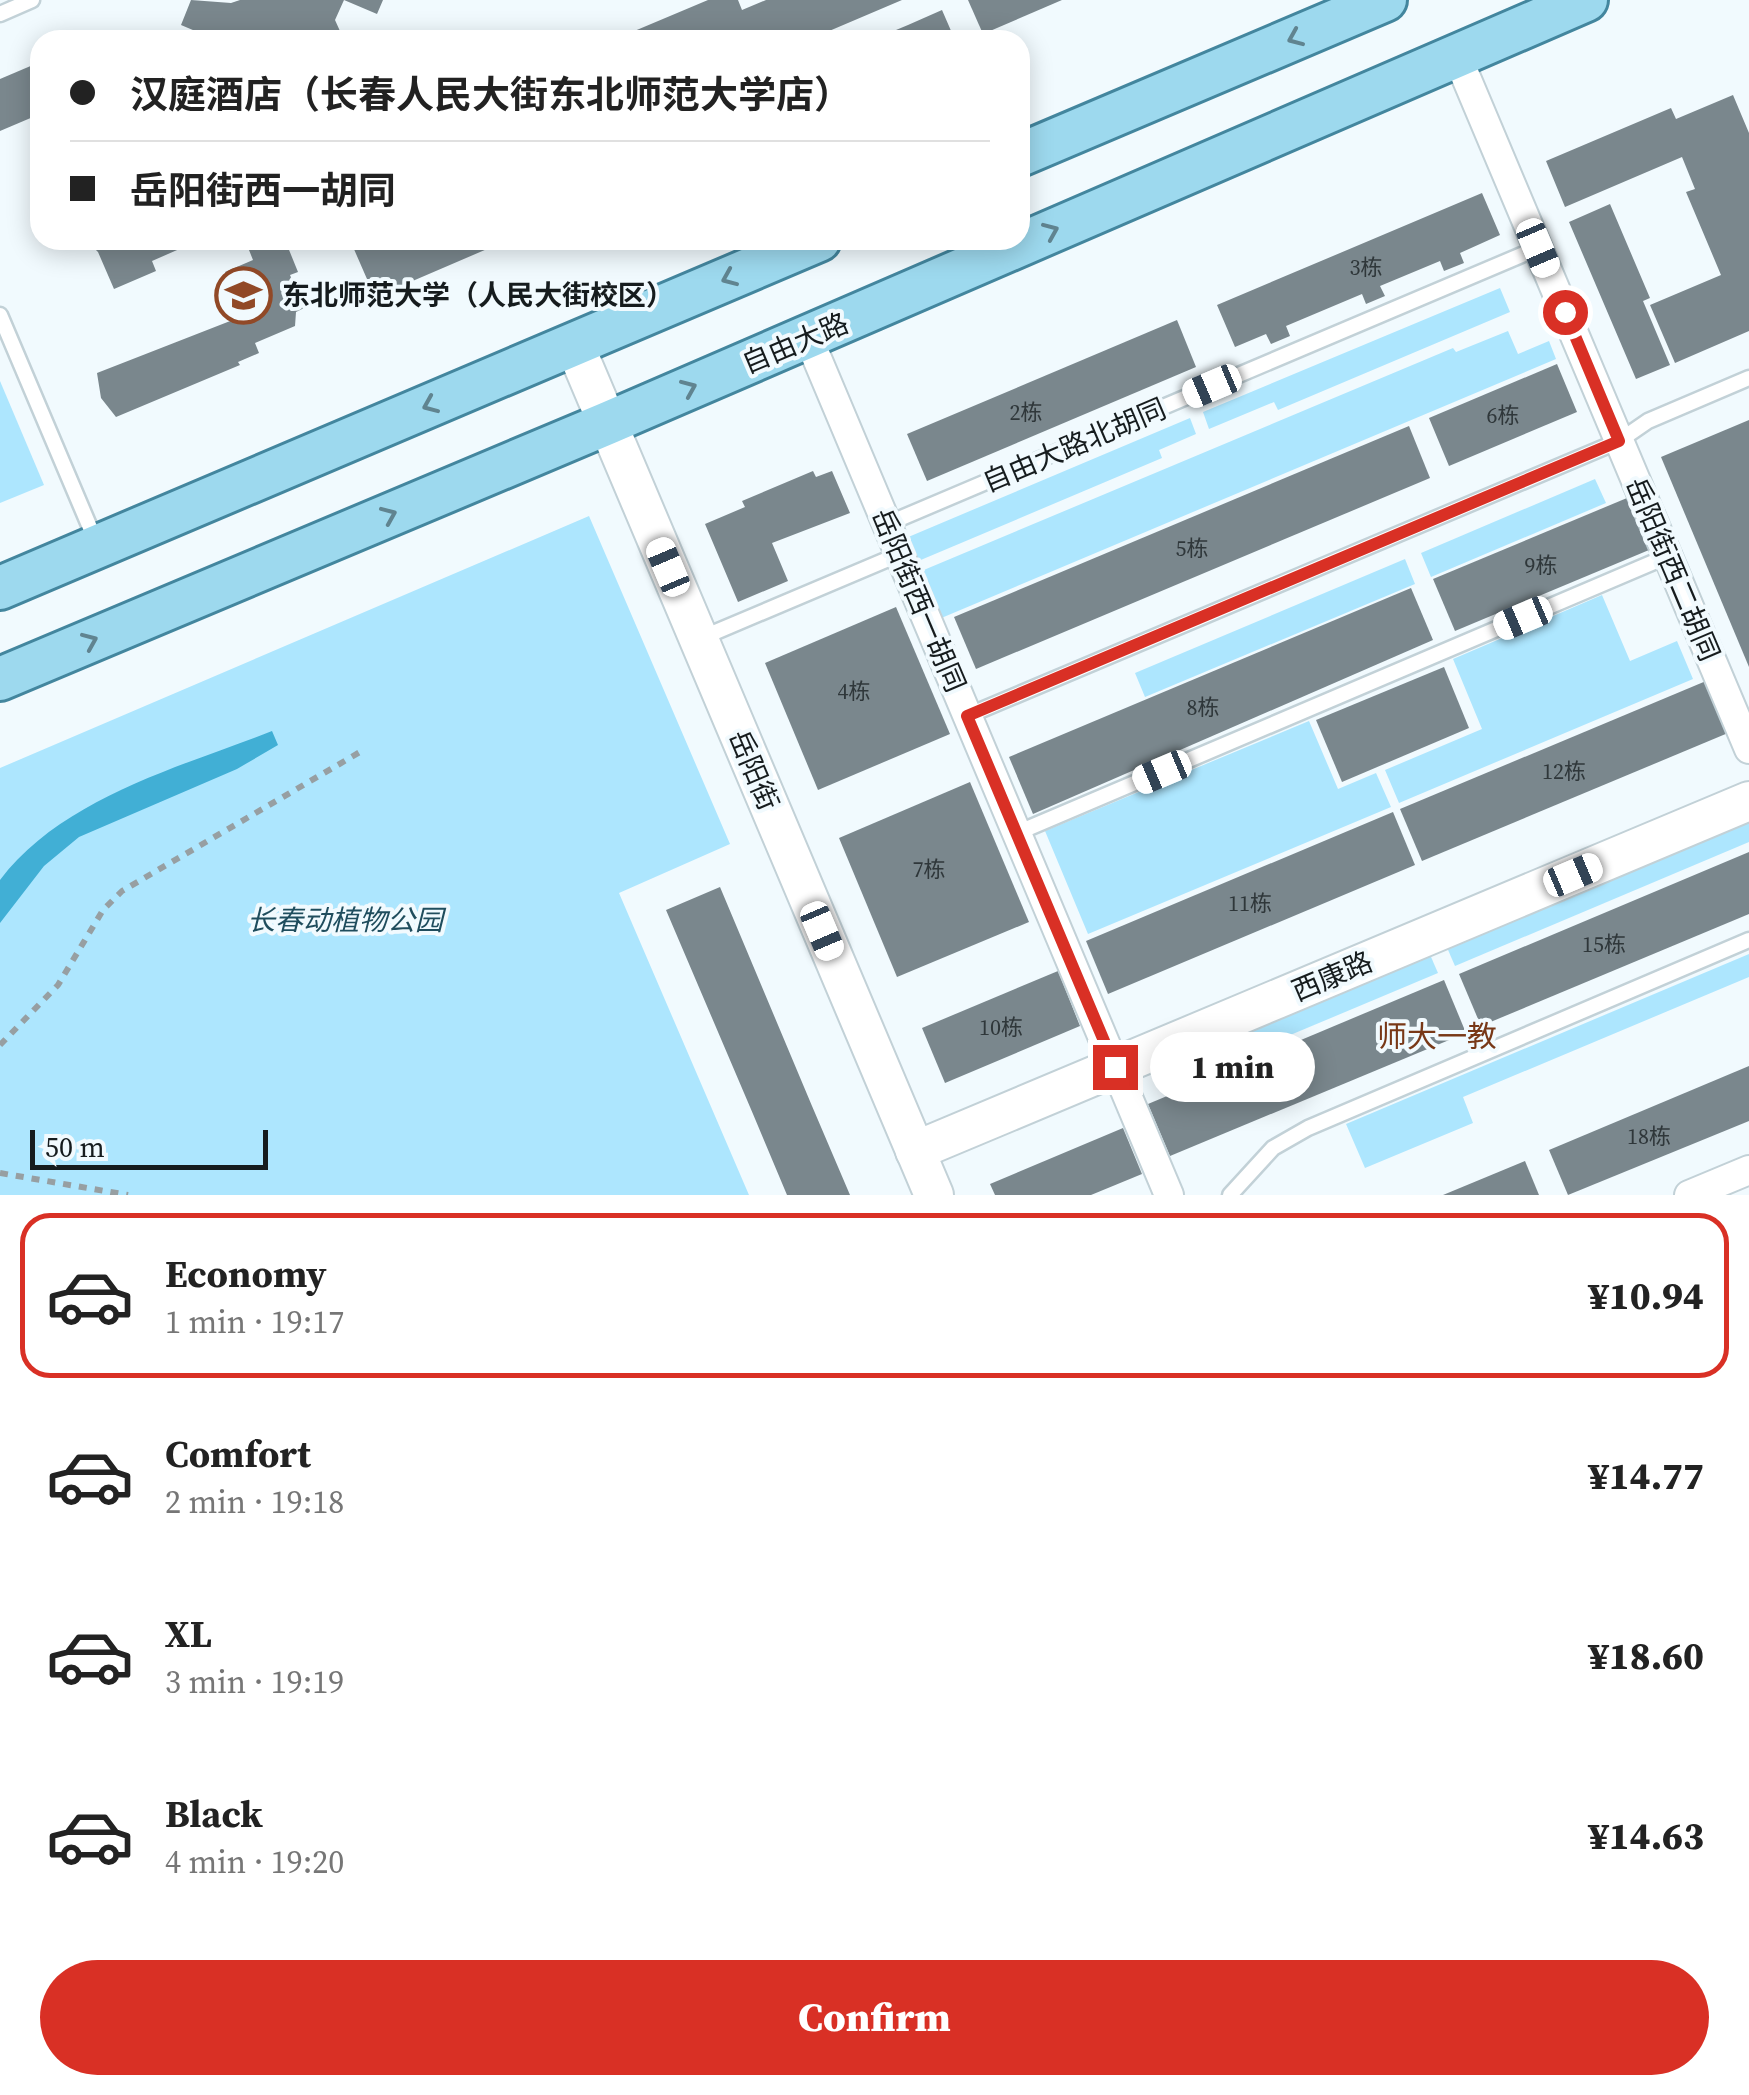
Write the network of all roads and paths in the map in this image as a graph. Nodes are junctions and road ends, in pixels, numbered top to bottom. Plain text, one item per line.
1 (32, 0) edge
2 (1385, 0) edge
3 (1586, 0) edge
4 (0, 14) edge
5 (1457, 56) junction
6 (1030, 151) edge
7 (1030, 240) edge
8 (1538, 248) junction
9 (795, 250) edge
10 (1007, 250) edge
11 (0, 314) edge
12 (808, 336) junction
13 (574, 344) junction
14 (1749, 378) edge
15 (608, 424) junction
16 (1619, 441) junction
17 (887, 524) junction
18 (98, 547) junction
19 (900, 554) junction
20 (1668, 556) junction
21 (0, 588) edge
22 (699, 639) junction
23 (0, 679) edge
24 (967, 716) junction
25 (1749, 750) edge
26 (360, 752) dead end
27 (1749, 801) edge
28 (1017, 833) junction
29 (1749, 940) edge
30 (0, 1045) edge
31 (1115, 1067) junction
32 (916, 1151) junction
33 (1749, 1170) edge
34 (0, 1173) edge
35 (128, 1195) edge
36 (934, 1195) edge
37 (1169, 1195) edge
38 (1230, 1195) edge
39 (1689, 1195) edge

1 - 4 lane
2 -> 6 main road
3 - 5 main road, 自由大路
7 -> 5 main road, 自由大路
5 - 8 street, 岳阳街西二胡同
8 - 16 street, 岳阳街西二胡同
8 - 17 lane, 自由大路北胡同
9 -> 13 main road
12 -> 10 main road, 自由大路
11 - 18 lane
15 -> 12 main road, 自由大路
12 - 17 street, 岳阳街西一胡同
13 - 15 street, 岳阳街
13 -> 18 main road
14 - 16 lane
15 - 22 street, 岳阳街
23 -> 15 main road, 自由大路
16 - 20 street, 岳阳街西二胡同
16 - 24 lane
17 - 19 street, 岳阳街西一胡同
18 - 21 main road
19 - 22 lane
19 - 24 street, 岳阳街西一胡同
20 - 25 street, 岳阳街西二胡同
20 - 28 lane
22 - 32 street, 岳阳街
24 - 28 street, 岳阳街西一胡同
26 - 30 path
27 - 31 street, 西康路
28 - 31 street, 岳阳街西一胡同
29 - 38 lane
31 - 32 street, 西康路
31 - 37 street, 岳阳街西一胡同
32 - 36 street, 岳阳街
33 - 39 street
34 - 35 path

